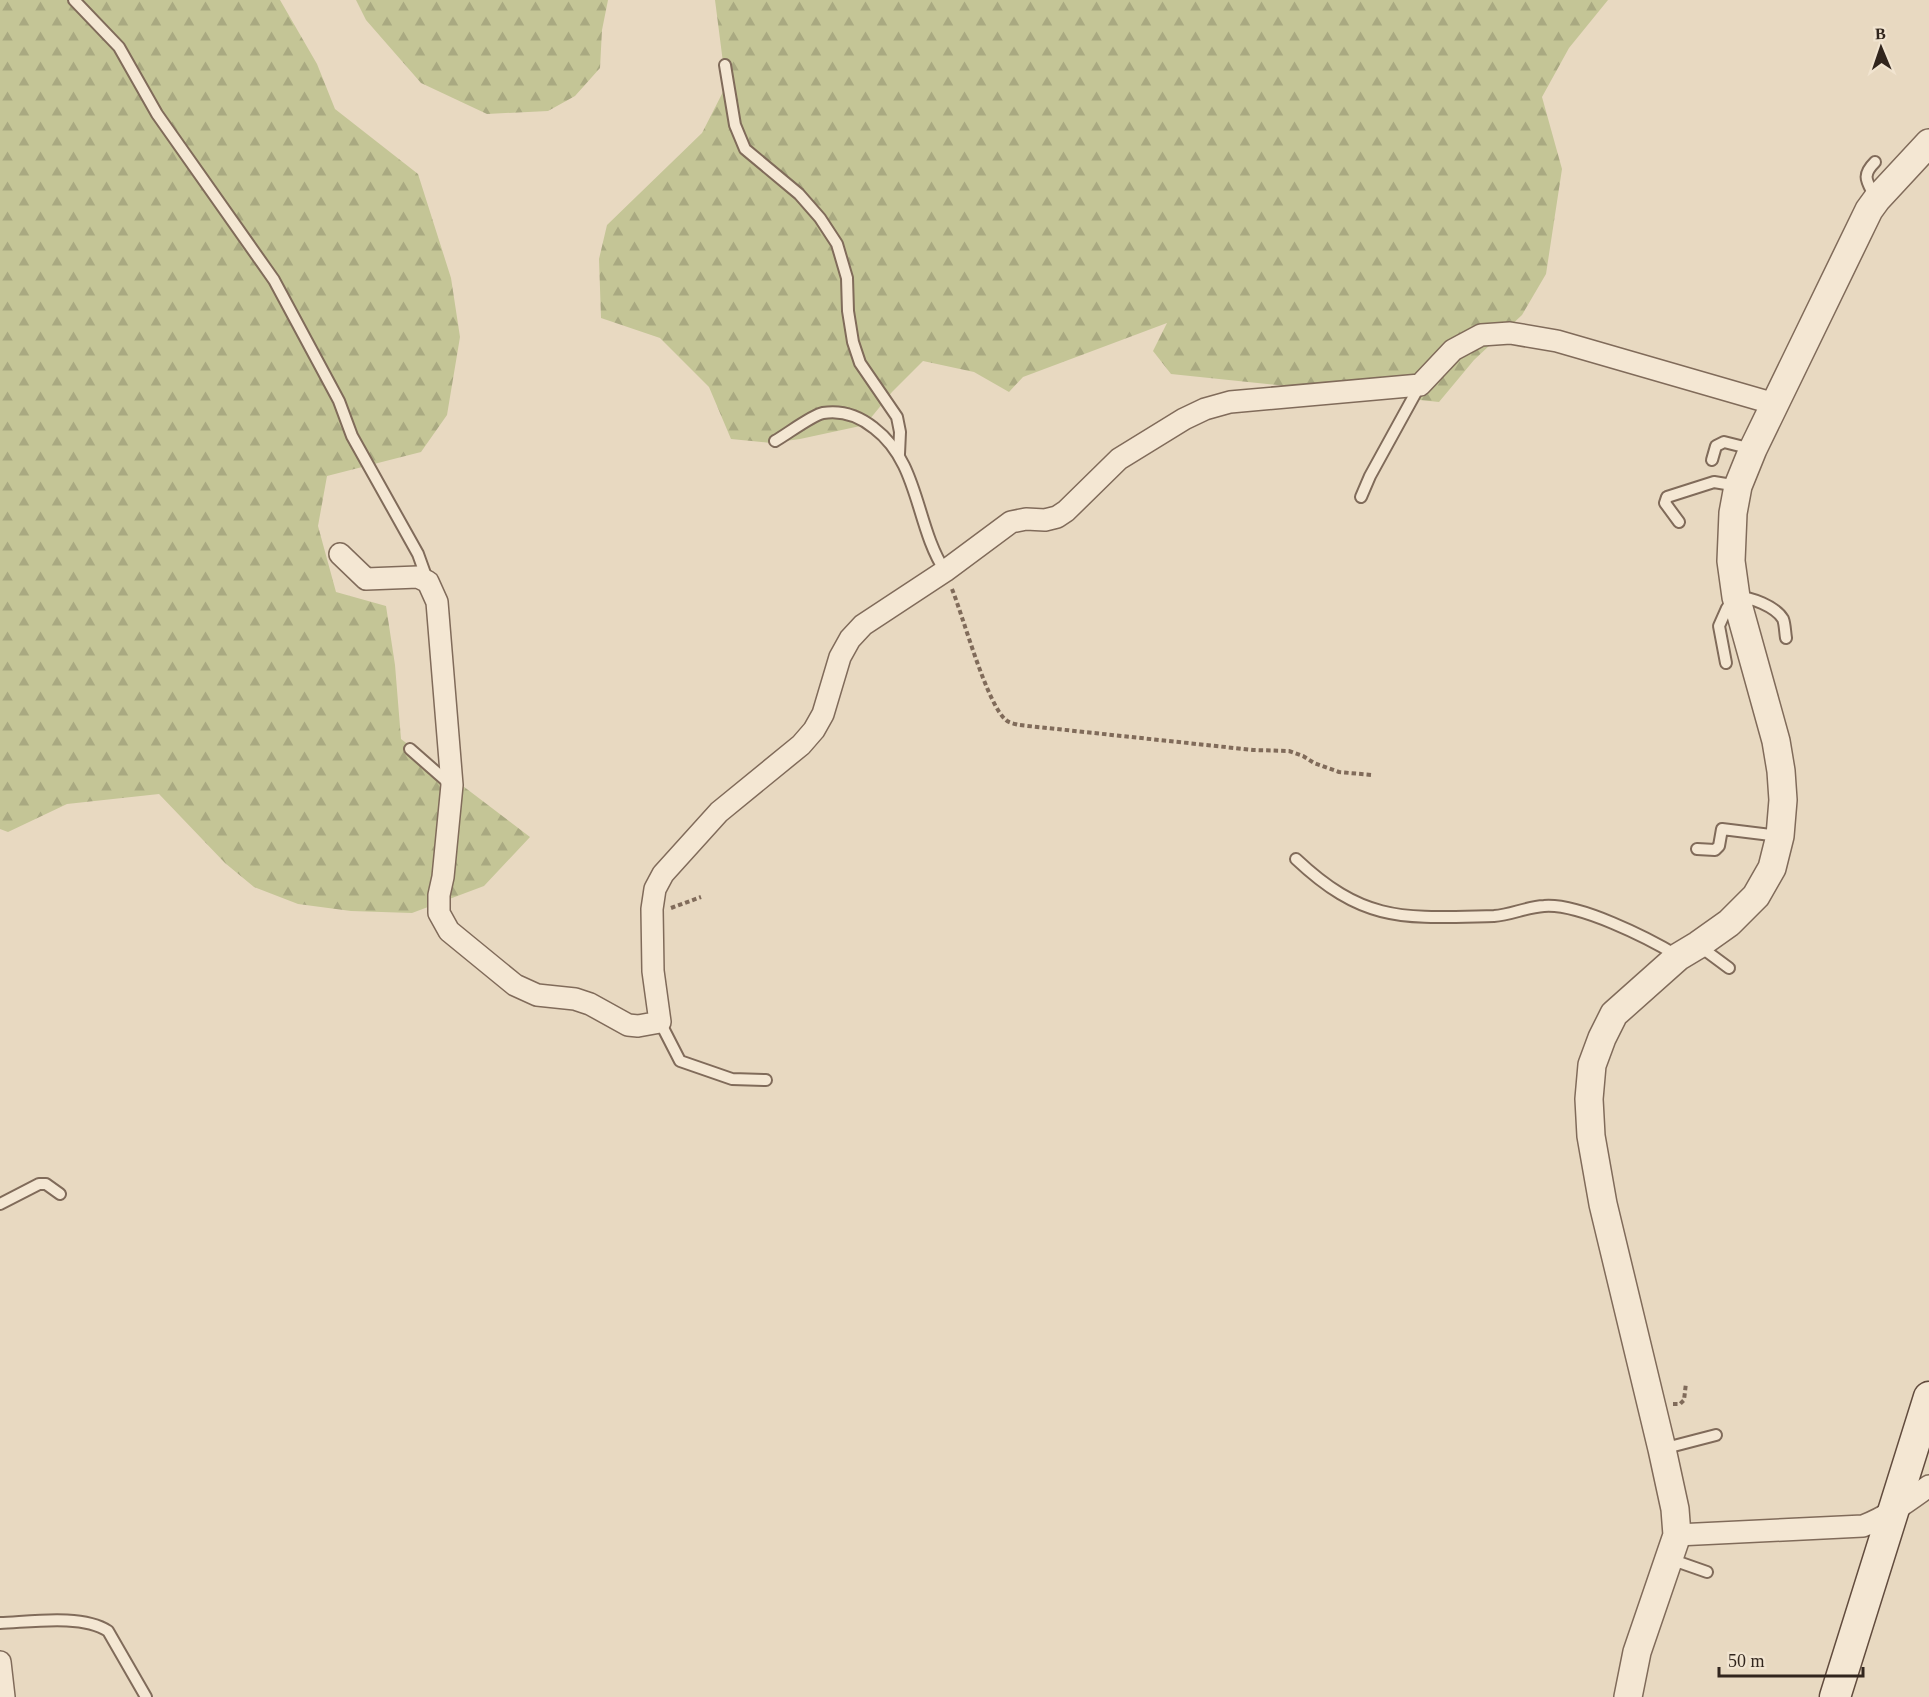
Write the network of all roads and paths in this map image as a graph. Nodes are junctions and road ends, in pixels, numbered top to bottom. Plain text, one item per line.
1 (74, 0) edge
2 (725, 65) dead end
3 (1929, 143) edge
4 (1875, 162) dead end
5 (1876, 199) junction
6 (1420, 385) junction
7 (1775, 405) junction
8 (775, 441) dead end
9 (1753, 449) junction
10 (899, 454) junction
11 (1712, 460) dead end
12 (1738, 486) junction
13 (1361, 497) dead end
14 (1679, 522) dead end
15 (340, 554) dead end
16 (945, 571) junction
17 (428, 582) junction
18 (1737, 601) junction
19 (1786, 638) dead end
20 (1726, 663) dead end
21 (410, 749) dead end
22 (1372, 775) dead end
23 (452, 785) junction
24 (1780, 836) junction
25 (1697, 849) dead end
26 (1296, 859) dead end
27 (701, 897) dead end
28 (652, 909) junction
29 (1688, 951) junction
30 (1729, 968) dead end
31 (660, 1022) junction
32 (766, 1080) dead end
33 (60, 1194) dead end
34 (0, 1204) edge
35 (1929, 1397) edge
36 (1716, 1435) dead end
37 (1662, 1449) junction
38 (1929, 1486) edge
39 (1893, 1510) junction
40 (1673, 1547) junction
41 (1707, 1572) dead end
42 (0, 1623) edge
43 (0, 1662) edge
44 (4, 1697) edge
45 (146, 1697) edge
46 (1628, 1697) edge
47 (1835, 1697) edge

1 - 17 lane
2 - 10 lane
3 - 5 street
4 - 5 lane
5 - 7 street
6 - 7 street
6 - 13 lane
6 - 16 street
7 - 9 street
8 - 10 lane
9 - 11 lane
9 - 12 street
10 - 16 lane
12 - 14 lane
12 - 18 street
15 - 17 street
16 - 22 path
16 - 28 street
17 - 23 street
18 - 19 lane
18 - 20 lane
18 - 24 street
21 - 23 lane
23 - 31 street
24 - 25 lane
24 - 29 street
26 - 29 lane
27 - 28 path
28 - 31 street
29 - 30 lane
29 - 37 street
31 - 32 lane
33 - 34 lane
35 - 39 main road
36 - 37 lane
37 - 40 street
38 - 39 street
39 - 40 street
39 - 47 main road
40 - 41 lane
40 - 46 street
42 - 45 lane
43 - 44 street

